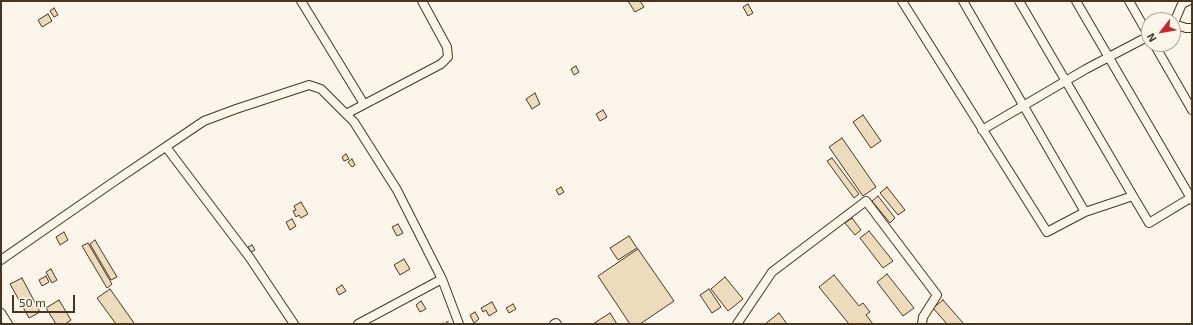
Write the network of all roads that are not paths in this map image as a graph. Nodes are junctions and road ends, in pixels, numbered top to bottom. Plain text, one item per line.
1 (301, 1) edge
2 (422, 1) edge
3 (902, 1) edge
4 (963, 1) edge
5 (1019, 1) edge
6 (1076, 1) edge
7 (1129, 1) edge
8 (1188, 1) edge
9 (1178, 12) edge
10 (1141, 22) edge
11 (1181, 26) edge
12 (1192, 28) edge
13 (1141, 40) edge
14 (1159, 52) edge
15 (1109, 57) junction
16 (1066, 81) junction
17 (364, 104) junction
18 (1023, 106) junction
19 (1192, 110) edge
20 (346, 114) junction
21 (982, 130) junction
22 (166, 147) junction
23 (1133, 196) junction
24 (1191, 198) edge
25 (1085, 212) junction
26 (1, 260) edge
27 (442, 279) junction
28 (1, 313) edge
29 (8, 324) edge
30 (294, 324) edge
31 (358, 324) edge
32 (459, 324) edge
33 (737, 324) edge
34 (922, 324) edge

1 - 17 street
2 - 17 street
3 - 21 street
4 - 18 street
5 - 16 street
6 - 15 street
7 - 10 street
8 - 9 street
11 - 12 street
13 - 15 street
14 - 19 street
15 - 16 street
15 - 24 street
16 - 18 street
16 - 23 street
17 - 20 street
18 - 21 street
18 - 25 street
20 - 22 street
20 - 27 street
21 - 25 street
22 - 26 street
22 - 30 street
23 - 24 street
23 - 25 street
27 - 31 street
27 - 32 street
28 - 29 street
33 - 34 street

